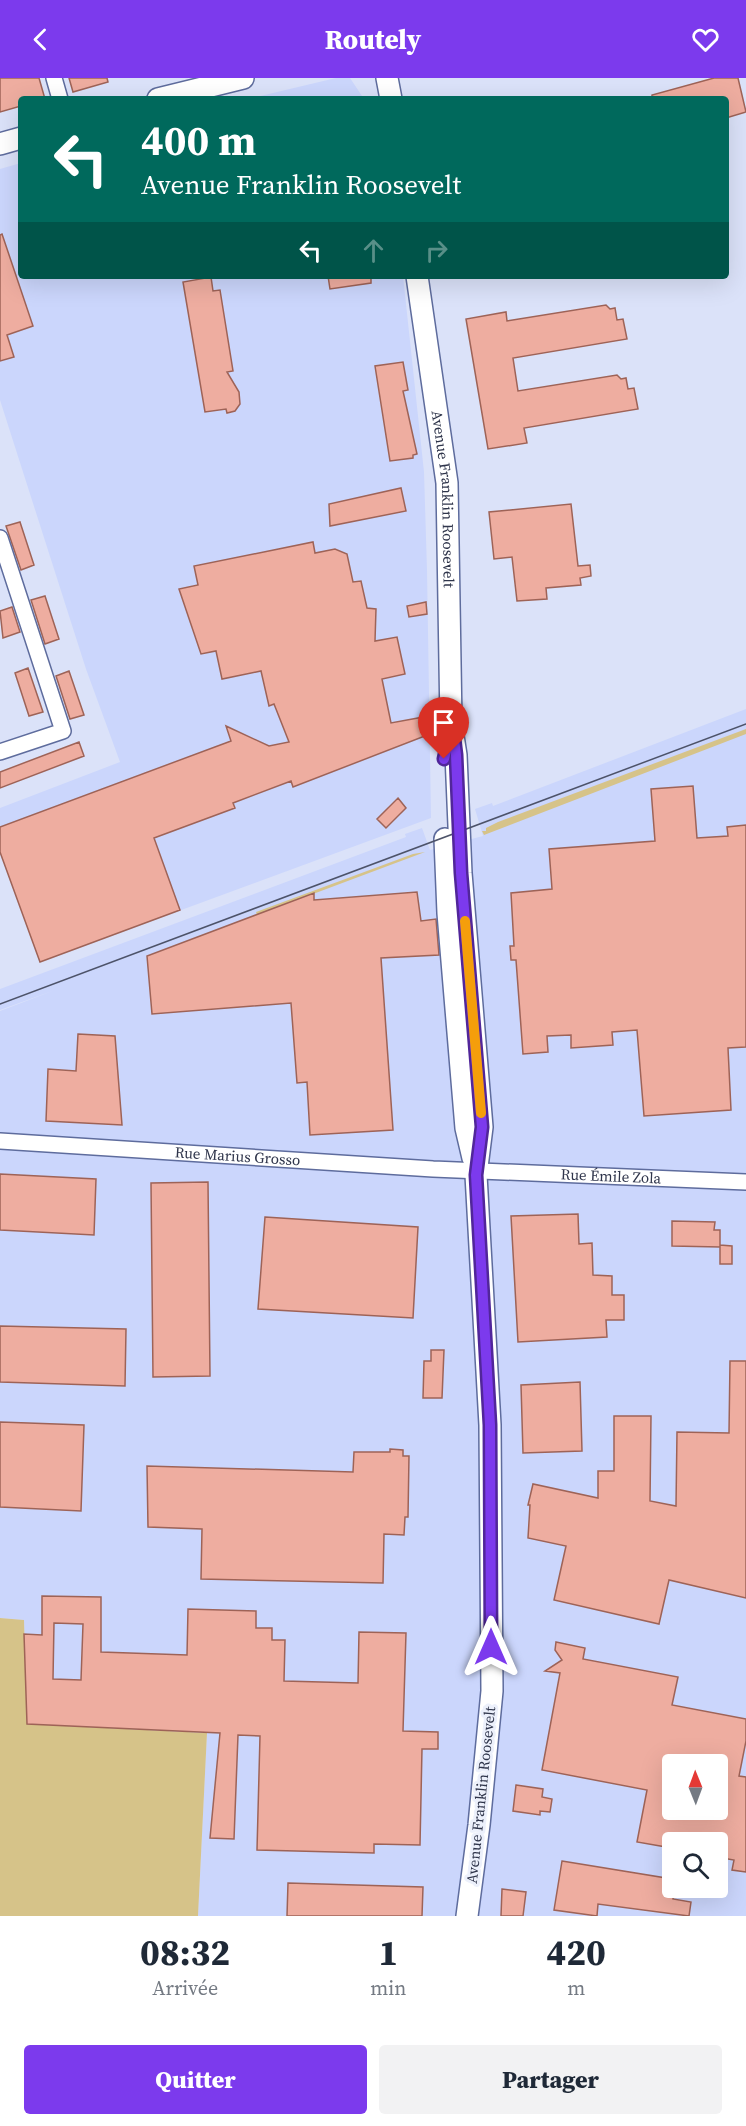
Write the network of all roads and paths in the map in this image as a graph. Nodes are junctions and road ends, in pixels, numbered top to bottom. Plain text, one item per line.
1 (54, 78) edge
2 (243, 78) edge
3 (387, 78) edge
4 (59, 96) edge
5 (170, 96) edge
6 (390, 96) edge
7 (18, 139) edge
8 (0, 144) edge
9 (417, 279) edge
10 (0, 538) edge
11 (0, 752) edge
12 (0, 1141) edge
13 (476, 1170) junction
14 (746, 1182) edge
15 (467, 1916) edge

1 - 4 street
2 - 5 street
3 - 6 street
7 - 8 street
9 - 13 street, Avenue Franklin Roosevelt
10 - 11 street
12 - 13 street, Rue Marius Grosso
13 - 14 street, Rue Émile Zola
13 - 15 street, Avenue Franklin Roosevelt

